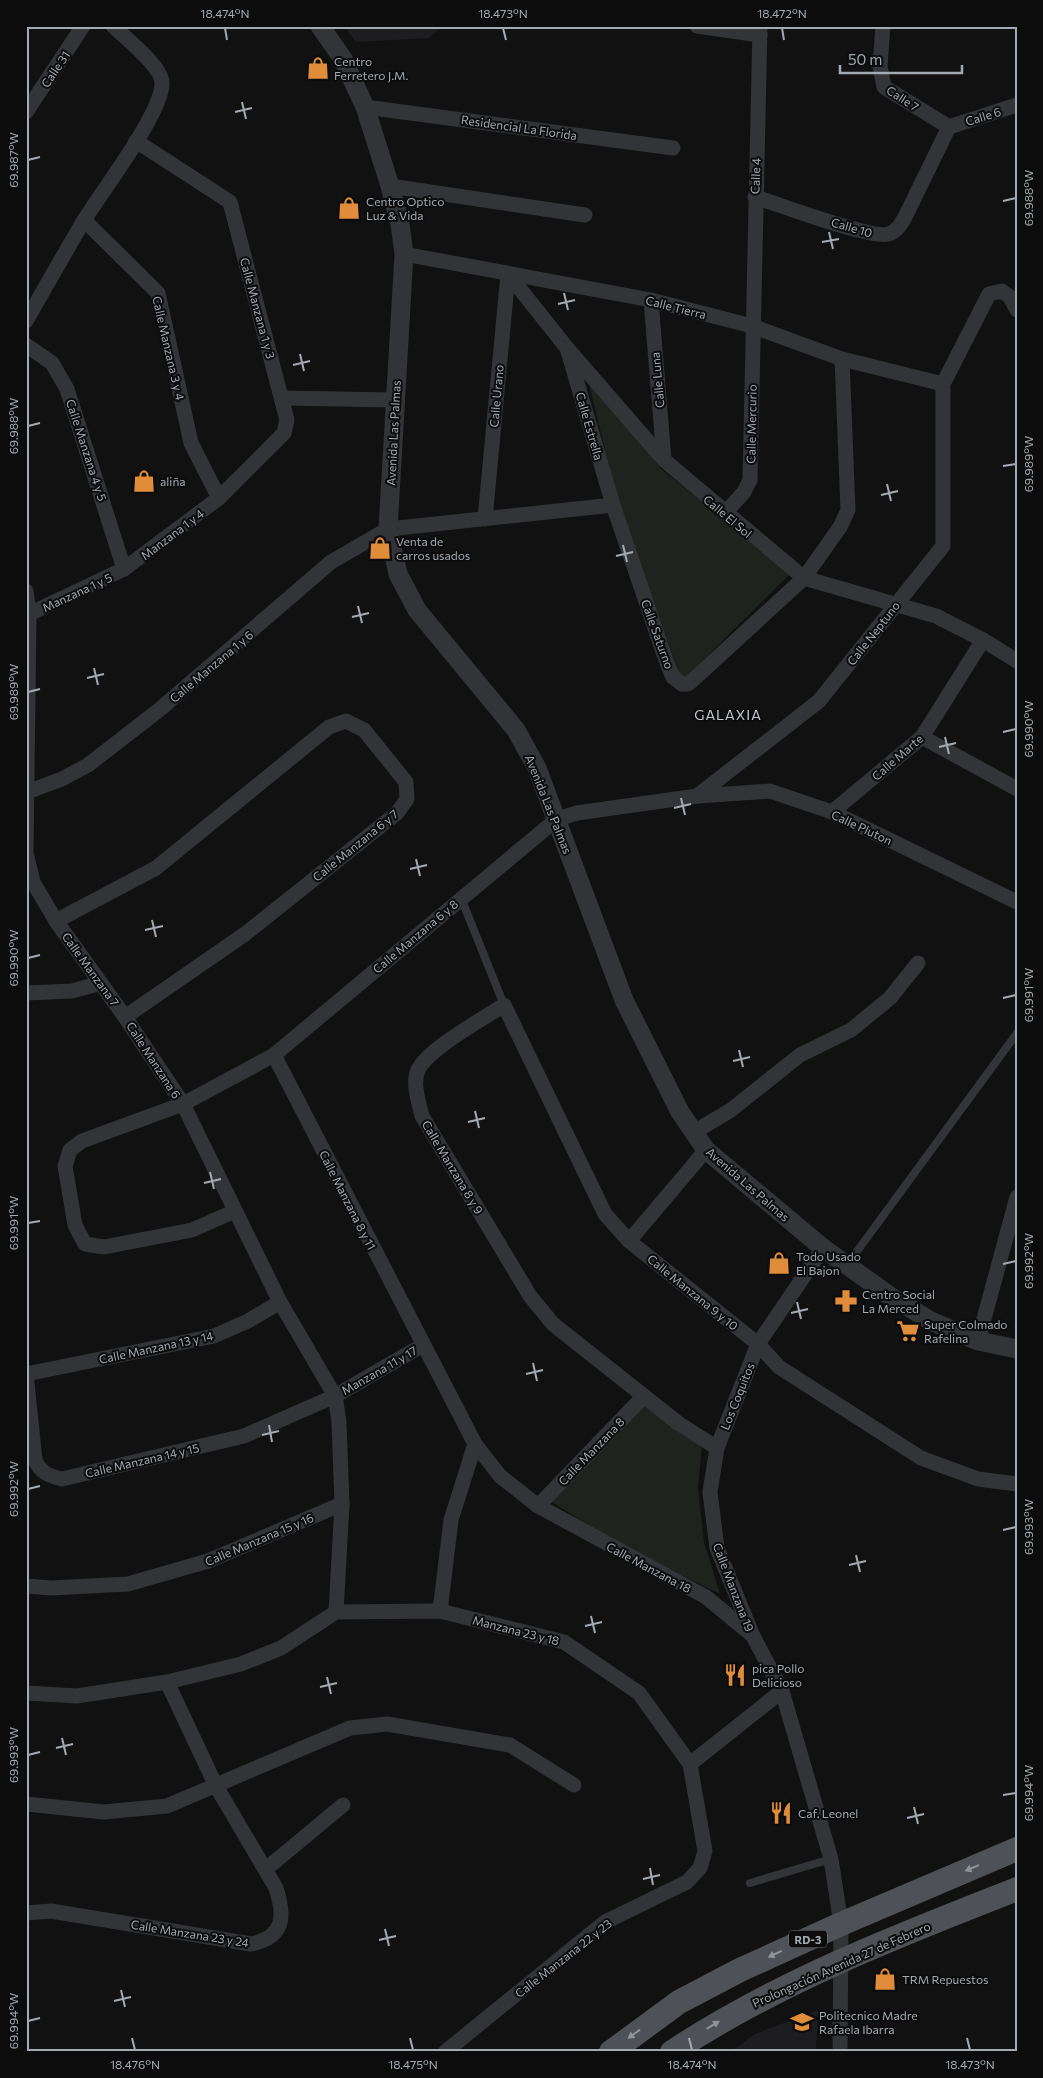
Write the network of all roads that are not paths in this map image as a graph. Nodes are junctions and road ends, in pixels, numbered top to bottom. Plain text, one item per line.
1 (84, 26) edge
2 (113, 26) edge
3 (320, 26) edge
4 (697, 26) edge
5 (883, 26) edge
6 (760, 31) edge
7 (1017, 105) edge
8 (365, 107) junction
9 (26, 112) edge
10 (949, 127) junction
11 (136, 141) junction
12 (673, 148) dead end
13 (390, 186) junction
14 (754, 197) junction
15 (585, 216) dead end
16 (84, 220) junction
17 (404, 254) junction
18 (508, 274) junction
19 (651, 300) junction
20 (1017, 310) edge
21 (26, 321) edge
22 (752, 326) junction
23 (26, 345) edge
24 (567, 348) junction
25 (842, 359) junction
26 (943, 384) junction
27 (282, 398) junction
28 (395, 400) junction
29 (664, 460) junction
30 (219, 498) junction
31 (613, 505) junction
32 (725, 514) junction
33 (484, 519) junction
34 (388, 529) junction
35 (124, 569) junction
36 (804, 578) junction
37 (26, 591) edge
38 (895, 605) junction
39 (29, 614) junction
40 (983, 640) junction
41 (1017, 662) edge
42 (922, 737) junction
43 (1017, 790) edge
44 (27, 792) edge
45 (697, 796) junction
46 (832, 812) junction
47 (557, 819) junction
48 (461, 897) junction
49 (1017, 902) edge
50 (56, 921) junction
51 (918, 962) dead end
52 (101, 983) junction
53 (26, 993) edge
54 (504, 1005) junction
55 (125, 1017) junction
56 (1017, 1033) edge
57 (274, 1055) junction
58 (183, 1104) junction
59 (694, 1132) junction
60 (706, 1150) junction
61 (1017, 1197) edge
62 (235, 1211) junction
63 (629, 1241) junction
64 (823, 1248) junction
65 (847, 1265) junction
66 (280, 1302) junction
67 (978, 1341) junction
68 (758, 1344) junction
69 (423, 1345) junction
70 (1017, 1349) edge
71 (26, 1374) edge
72 (335, 1396) junction
73 (644, 1396) junction
74 (475, 1444) junction
75 (717, 1448) junction
76 (1017, 1484) edge
77 (342, 1504) junction
78 (538, 1506) junction
79 (26, 1586) edge
80 (440, 1611) junction
81 (336, 1612) junction
82 (753, 1636) junction
83 (167, 1682) junction
84 (782, 1691) junction
85 (26, 1693) edge
86 (690, 1764) junction
87 (574, 1784) dead end
88 (216, 1786) junction
89 (26, 1804) edge
90 (343, 1805) dead end
91 (1017, 1849) edge
92 (831, 1859) junction
93 (266, 1869) junction
94 (750, 1883) dead end
95 (1017, 1889) edge
96 (26, 1913) edge
97 (841, 1924) junction
98 (840, 1962) junction
99 (445, 2052) edge
100 (611, 2052) edge
101 (672, 2052) edge
102 (840, 2052) edge

1 - 9 street, Calle 31
2 - 11 street
3 - 8 street, Avenida Las Palmas
4 - 6 street
5 - 10 street, Calle 7
6 - 14 street, Calle 4
7 - 10 street, Calle 6
8 - 12 street, Residencial La Florida
8 - 13 street, Avenida Las Palmas
10 - 14 street, Calle 10
11 - 16 street
11 - 27 street, Calle Manzana 1 y 3
13 - 15 street
13 - 17 street, Avenida Las Palmas
14 - 22 street, Calle 4
16 - 21 street
16 - 30 street, Calle Manzana 3 y 4
17 - 18 street, Calle Tierra
17 - 28 street, Avenida Las Palmas
18 - 19 street, Calle Tierra
18 - 24 street, Calle El Sol
18 - 33 street, Calle Urano
19 - 22 street, Calle Tierra
19 - 29 street, Calle Luna
20 - 26 street, Calle Neptuno
22 - 25 street, Calle Tierra
22 - 32 street, Calle Mercurio
23 - 35 street, Calle Manzana 4 y 5
24 - 29 street, Calle El Sol
24 - 31 street, Calle Estrella
25 - 26 street, Calle Tierra
25 - 36 street, Calle Saturno
26 - 38 street, Calle Neptuno
27 - 28 street
27 - 30 street, Calle Manzana 1 y 3
28 - 34 street, Avenida Las Palmas
29 - 32 street, Calle El Sol
30 - 35 street, Manzana 1 y 4
31 - 33 street
31 - 36 street, Calle Saturno
32 - 36 street, Calle El Sol
33 - 34 street
34 - 44 street, Calle Manzana 1 y 6
34 - 47 street, Avenida Las Palmas
35 - 39 street, Manzana 1 y 5
36 - 38 street, Calle El Sol
37 - 39 street
38 - 40 street, Calle El Sol
38 - 45 street, Calle Neptuno
39 - 44 street
40 - 41 street, Calle El Sol
40 - 42 street, Calle Marte
42 - 43 street
42 - 46 street, Calle Marte
44 - 50 street
45 - 46 street, Calle Pluton
45 - 47 street, Calle Neptuno
46 - 49 street, Calle Pluton
47 - 48 street, Calle Manzana 6 y 8
47 - 59 street, Avenida Las Palmas
48 - 54 lane
48 - 57 street, Calle Manzana 6 y 8
50 - 52 street, Calle Manzana 7
50 - 55 street, Calle Manzana 6 y 7
51 - 59 street
52 - 53 street
52 - 55 street, Calle Manzana 7
54 - 63 street
54 - 73 street, Calle Manzana 8 y 9
55 - 58 street, Calle Manzana 6
56 - 65 lane
57 - 58 street, Calle Manzana 6 y 8
57 - 69 street, Calle Manzana 8 y 11
58 - 62 street, Calle Manzana 6
58 - 62 street, Calle Manzana 6 y 8
59 - 60 street, Avenida Las Palmas
60 - 63 street
60 - 64 street, Avenida Las Palmas
61 - 67 street
62 - 66 street, Calle Manzana 6
63 - 68 street, Calle Manzana 9 y 10
64 - 65 street, Avenida Las Palmas
64 - 68 street, Los Coquitos
65 - 67 street, Avenida Las Palmas
66 - 71 street, Calle Manzana 13 y 14
66 - 72 street, Calle Manzana 6
67 - 70 street, Avenida Las Palmas
68 - 75 street, Los Coquitos
68 - 76 street, Calle Manzana 9 y 10
69 - 72 street, Manzana 11 y 17
69 - 74 street, Calle Manzana 8 y 11
71 - 72 street, Calle Manzana 14 y 15
72 - 77 street
73 - 75 street, Calle Manzana 8 y 9
73 - 78 street, Calle Manzana 8
74 - 78 street, Calle Manzana 18
74 - 80 street
75 - 82 street, Calle Manzana 19
77 - 79 street, Calle Manzana 15 y 16
77 - 81 street
78 - 82 street, Calle Manzana 18
80 - 81 street, Manzana 23 y 18
80 - 86 street, Manzana 23 y 18
81 - 83 street
82 - 84 street, Calle Manzana 19
83 - 85 street
83 - 88 street, Calle Manzana 23 y 24
84 - 86 street
84 - 92 street, Calle Manzana 19
86 - 99 street, Calle Manzana 22 y 23
87 - 88 street
88 - 89 street
88 - 93 street, Calle Manzana 23 y 24
90 - 93 street
91 -> 97 main road, RD-3
92 - 94 lane
92 - 97 street, Calle Manzana 19
93 - 96 street, Calle Manzana 23 y 24
95 - 98 main road, Prolongación Avenida 27 de Febrero
97 - 98 street, Calle Manzana 19
97 -> 100 main road, RD-3
101 -> 98 main road, Prolongación Avenida 27 de Febrero
98 - 102 street, Calle Manzana 19

